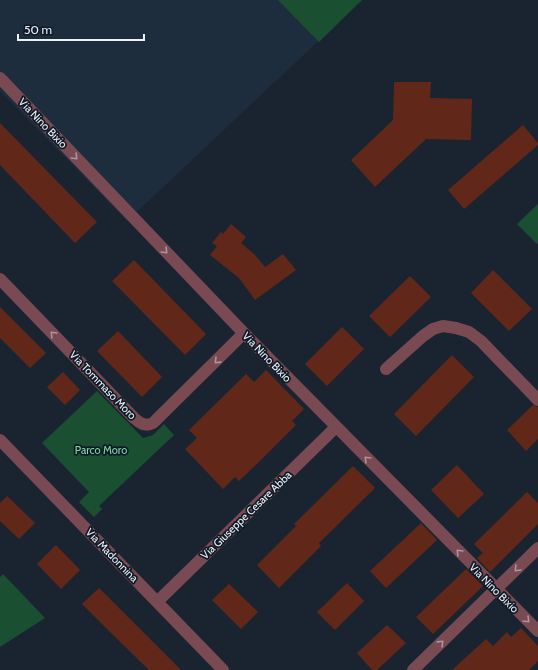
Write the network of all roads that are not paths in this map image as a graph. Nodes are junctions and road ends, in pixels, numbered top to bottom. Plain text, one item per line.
1 (0, 78) edge
2 (0, 279) edge
3 (244, 333) junction
4 (386, 369) dead end
5 (538, 400) edge
6 (336, 427) junction
7 (0, 440) edge
8 (538, 548) edge
9 (496, 589) junction
10 (157, 602) junction
11 (538, 631) edge
12 (223, 670) edge
13 (413, 670) edge

1 -> 3 street, Via Nino Bixio
3 -> 2 street, Via Tommaso Moro
3 - 6 street, Via Nino Bixio
4 - 5 street
9 -> 6 street, Via Nino Bixio
6 - 10 street, Via Giuseppe Cesare Abba
7 - 10 street, Via Madonnina
8 -> 9 street
9 -> 11 street, Via Nino Bixio
13 -> 9 street
10 - 12 street, Via Madonnina

